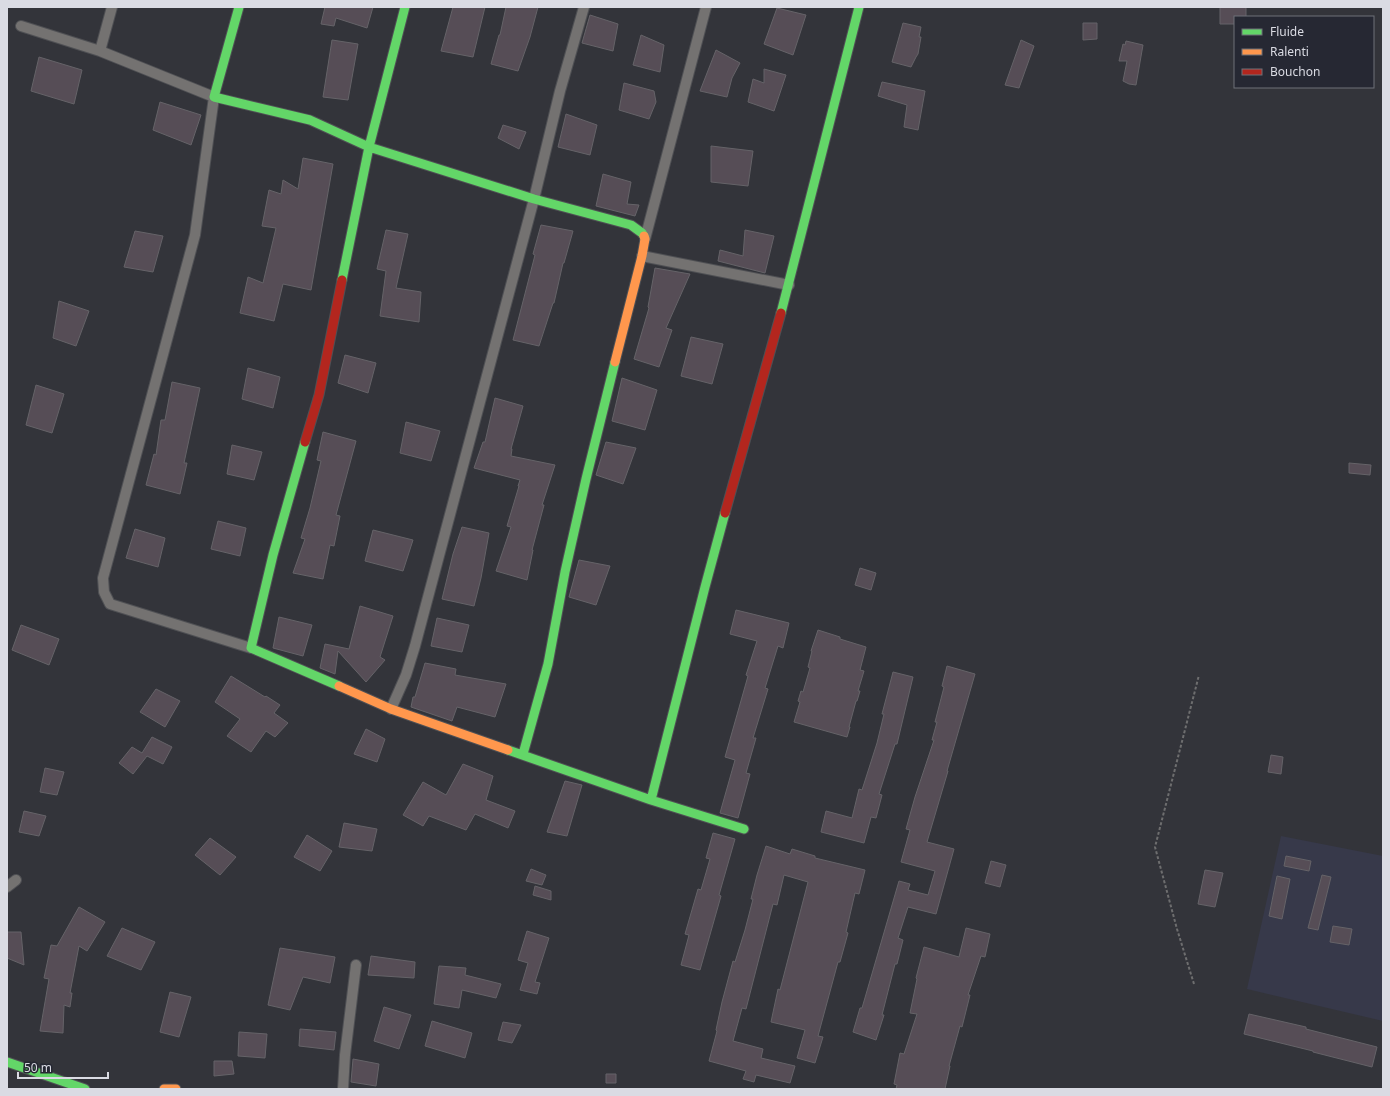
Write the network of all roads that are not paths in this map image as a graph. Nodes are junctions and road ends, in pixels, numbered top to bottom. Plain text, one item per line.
1 (112, 7) edge
2 (239, 7) edge
3 (405, 7) edge
4 (584, 7) edge
5 (706, 7) edge
6 (859, 7) edge
7 (21, 26) dead end
8 (100, 51) junction
9 (214, 97) junction
10 (369, 147) junction
11 (534, 199) junction
12 (645, 239) junction
13 (642, 256) junction
14 (789, 285) junction
15 (250, 648) junction
16 (391, 709) junction
17 (523, 754) junction
18 (651, 800) junction
19 (744, 829) dead end
20 (16, 880) dead end
21 (7, 887) edge
22 (356, 965) dead end
23 (7, 1062) edge
24 (85, 1089) edge
25 (164, 1089) edge
26 (176, 1089) edge
27 (343, 1089) edge

1 - 8 street
2 - 9 street
3 - 10 street
4 - 11 street
5 - 12 street
6 - 14 street
7 - 8 street
8 - 9 street
9 - 10 street
9 - 15 street
10 - 11 street
10 - 15 street
11 - 12 street
11 - 16 street
12 - 13 street
13 - 14 street
13 - 17 street
14 - 18 street
15 - 16 street
16 - 17 street
17 - 18 street
18 - 19 street
20 - 21 street
22 - 27 street
23 - 24 street
25 - 26 street

